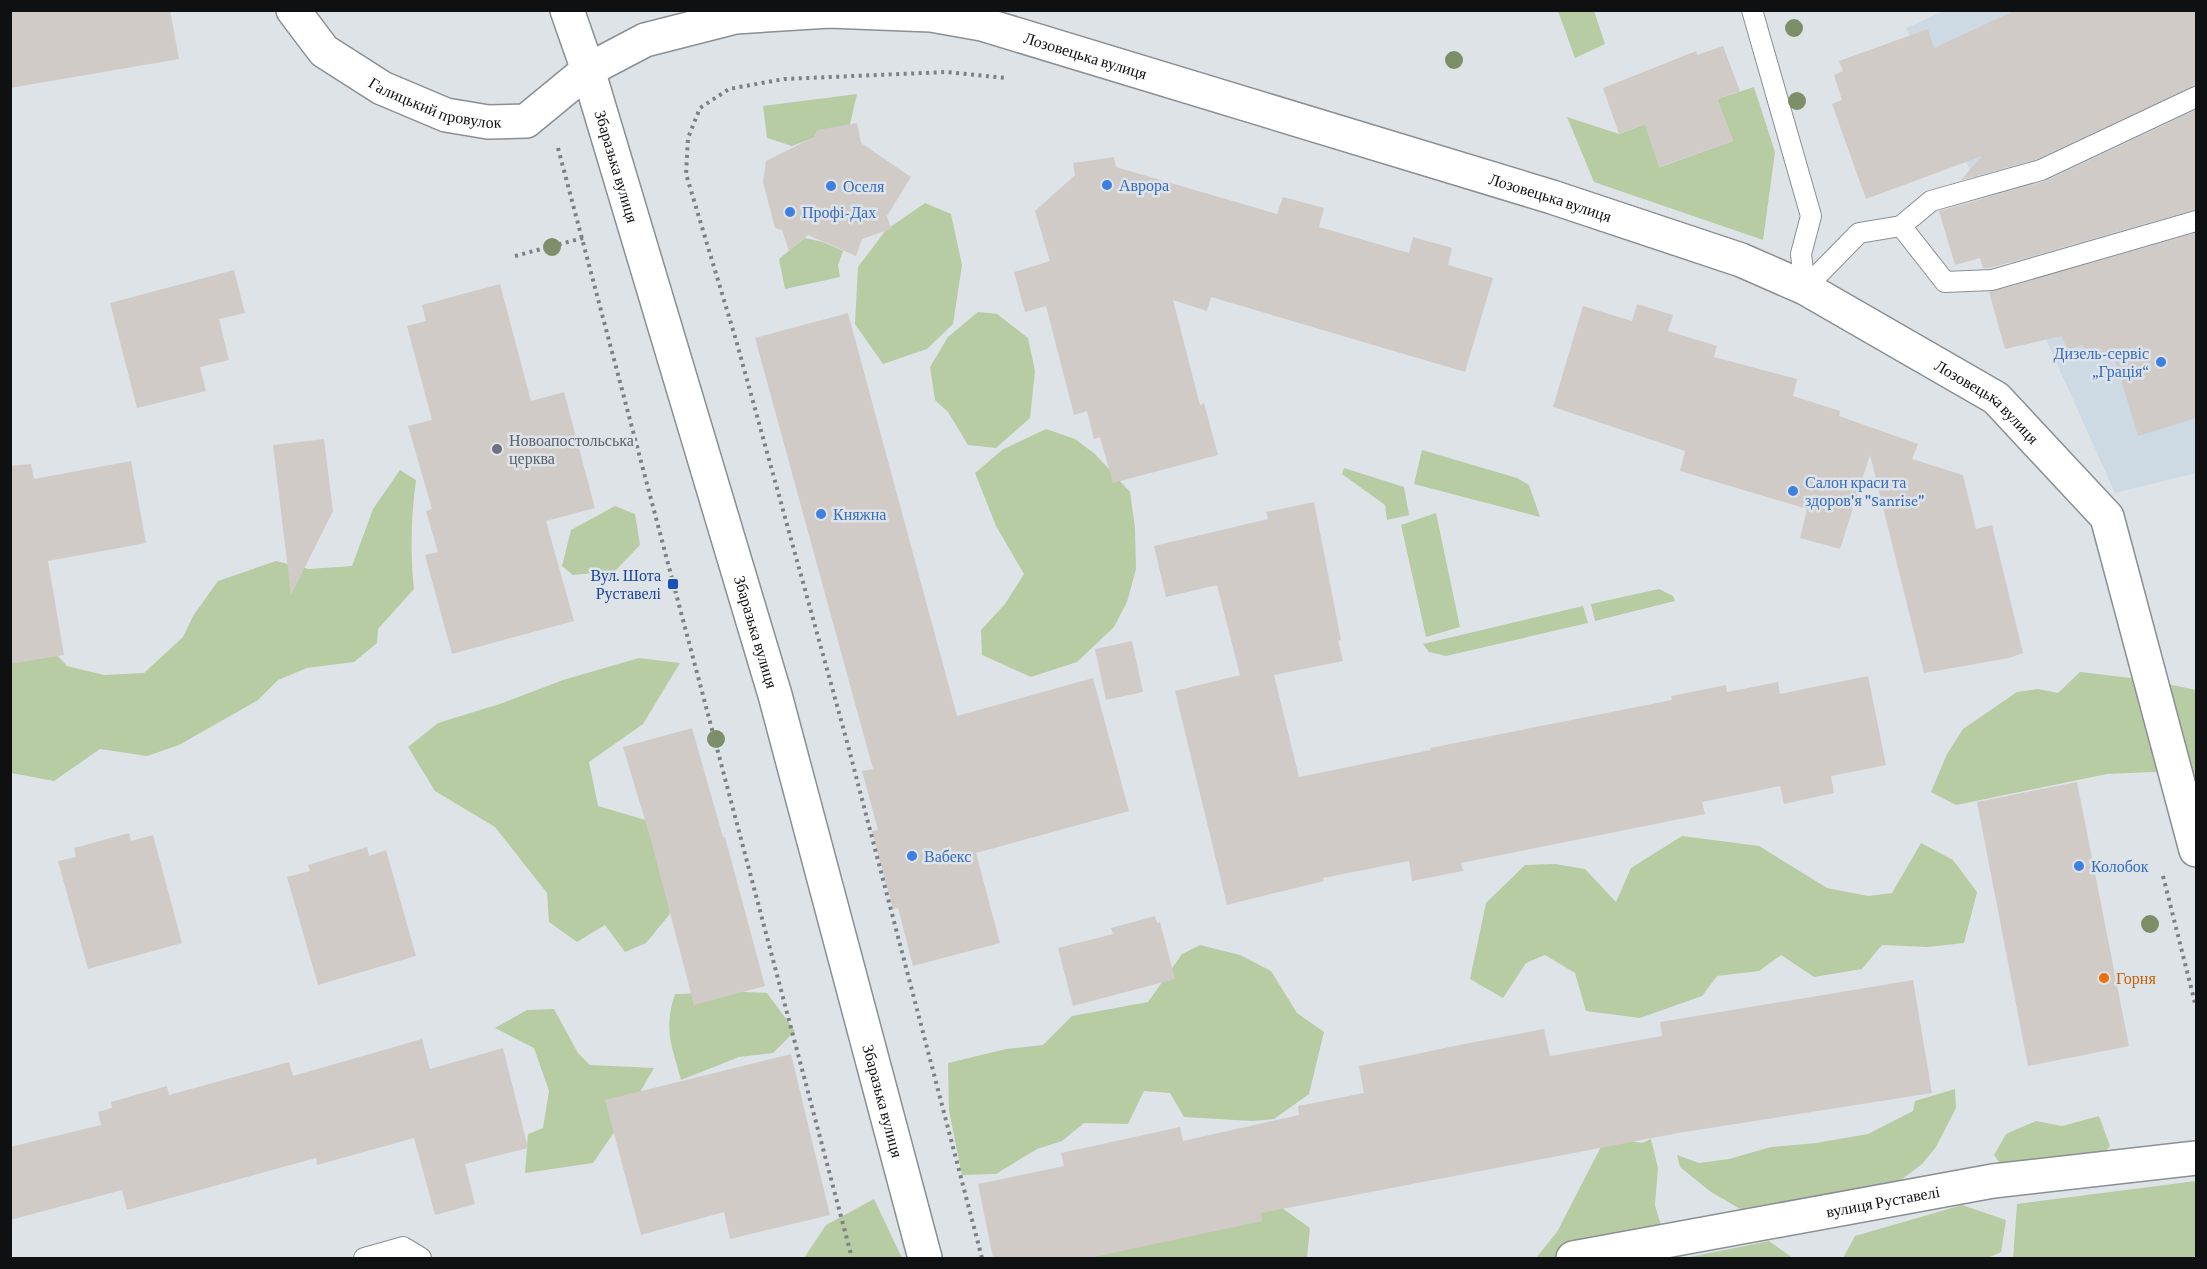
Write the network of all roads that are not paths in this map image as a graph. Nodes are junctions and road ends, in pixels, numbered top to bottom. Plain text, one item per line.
1 (293, 10) edge
2 (567, 10) edge
3 (1752, 10) edge
4 (980, 17) edge
5 (588, 70) junction
6 (2196, 97) edge
7 (2196, 221) edge
8 (1901, 226) junction
9 (1805, 288) junction
10 (2196, 850) edge
11 (2196, 1158) edge
12 (364, 1258) edge
13 (421, 1258) edge
14 (925, 1258) edge
15 (1573, 1258) edge

1 - 5 street, Галицький провулок
2 - 5 street, Збаразька вулиця
3 - 9 lane
4 - 5 street, Лозовецька вулиця
4 - 9 street, Лозовецька вулиця
5 - 14 street, Збаразька вулиця
6 - 8 lane
7 - 8 lane
8 - 9 lane
9 - 10 street, Лозовецька вулиця
11 - 15 street, вулиця Руставелі
12 - 13 lane

